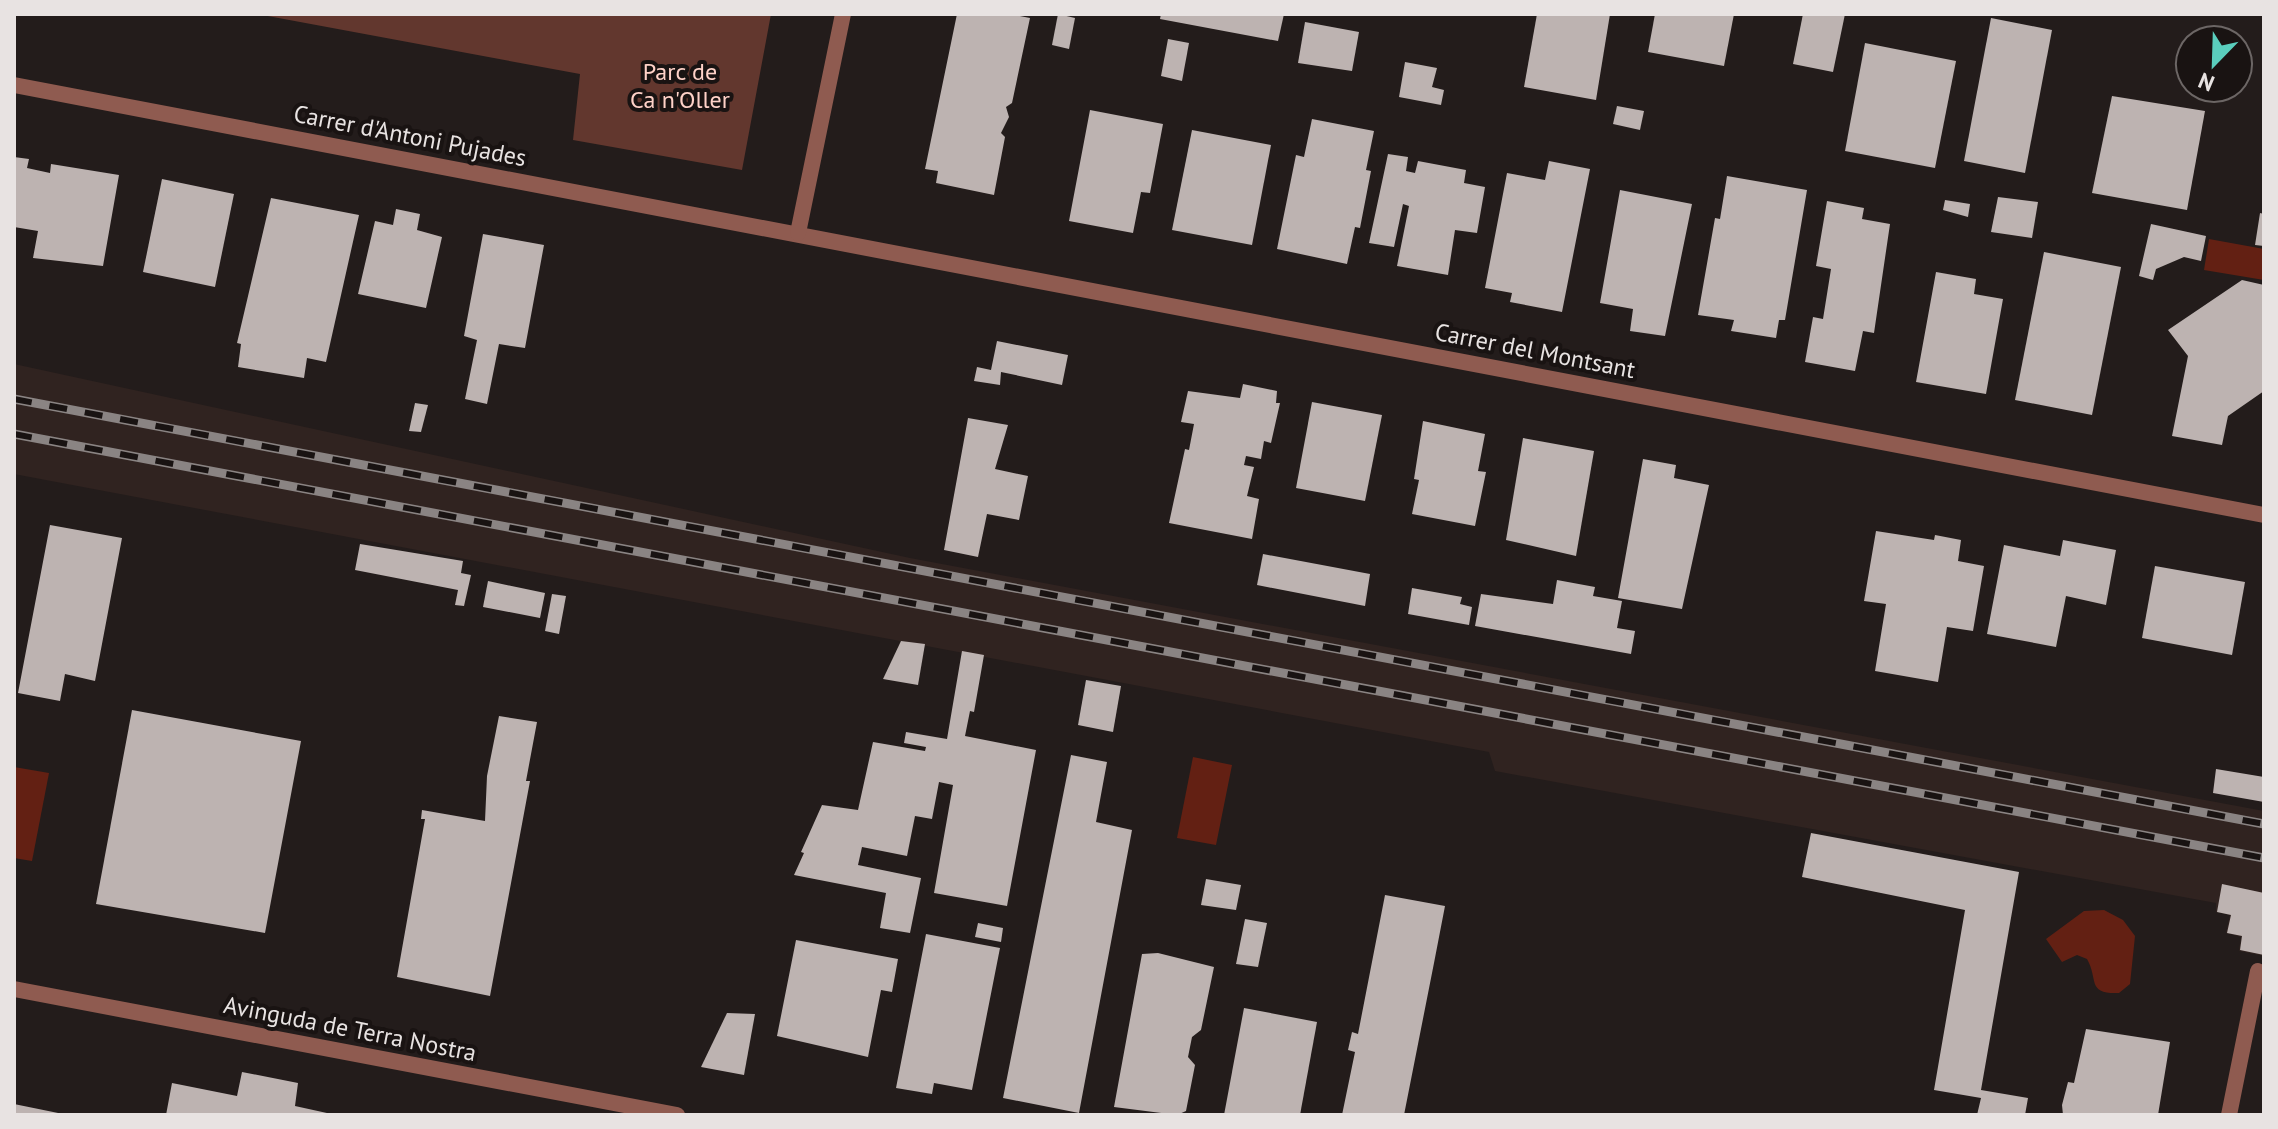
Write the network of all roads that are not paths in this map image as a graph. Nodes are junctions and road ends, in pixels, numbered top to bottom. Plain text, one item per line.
1 (843, 14) edge
2 (14, 85) edge
3 (798, 233) junction
4 (2264, 515) edge
5 (2258, 971) dead end
6 (14, 989) edge
7 (598, 1108) edge
8 (677, 1115) edge
9 (2229, 1115) edge

1 - 3 street
2 - 3 street, Carrer d'Antoni Pujades
3 - 4 street, Carrer del Montsant
5 - 9 street
6 - 7 street, Avinguda de Terra Nostra
7 - 8 street, Avinguda de Terra Nostra

